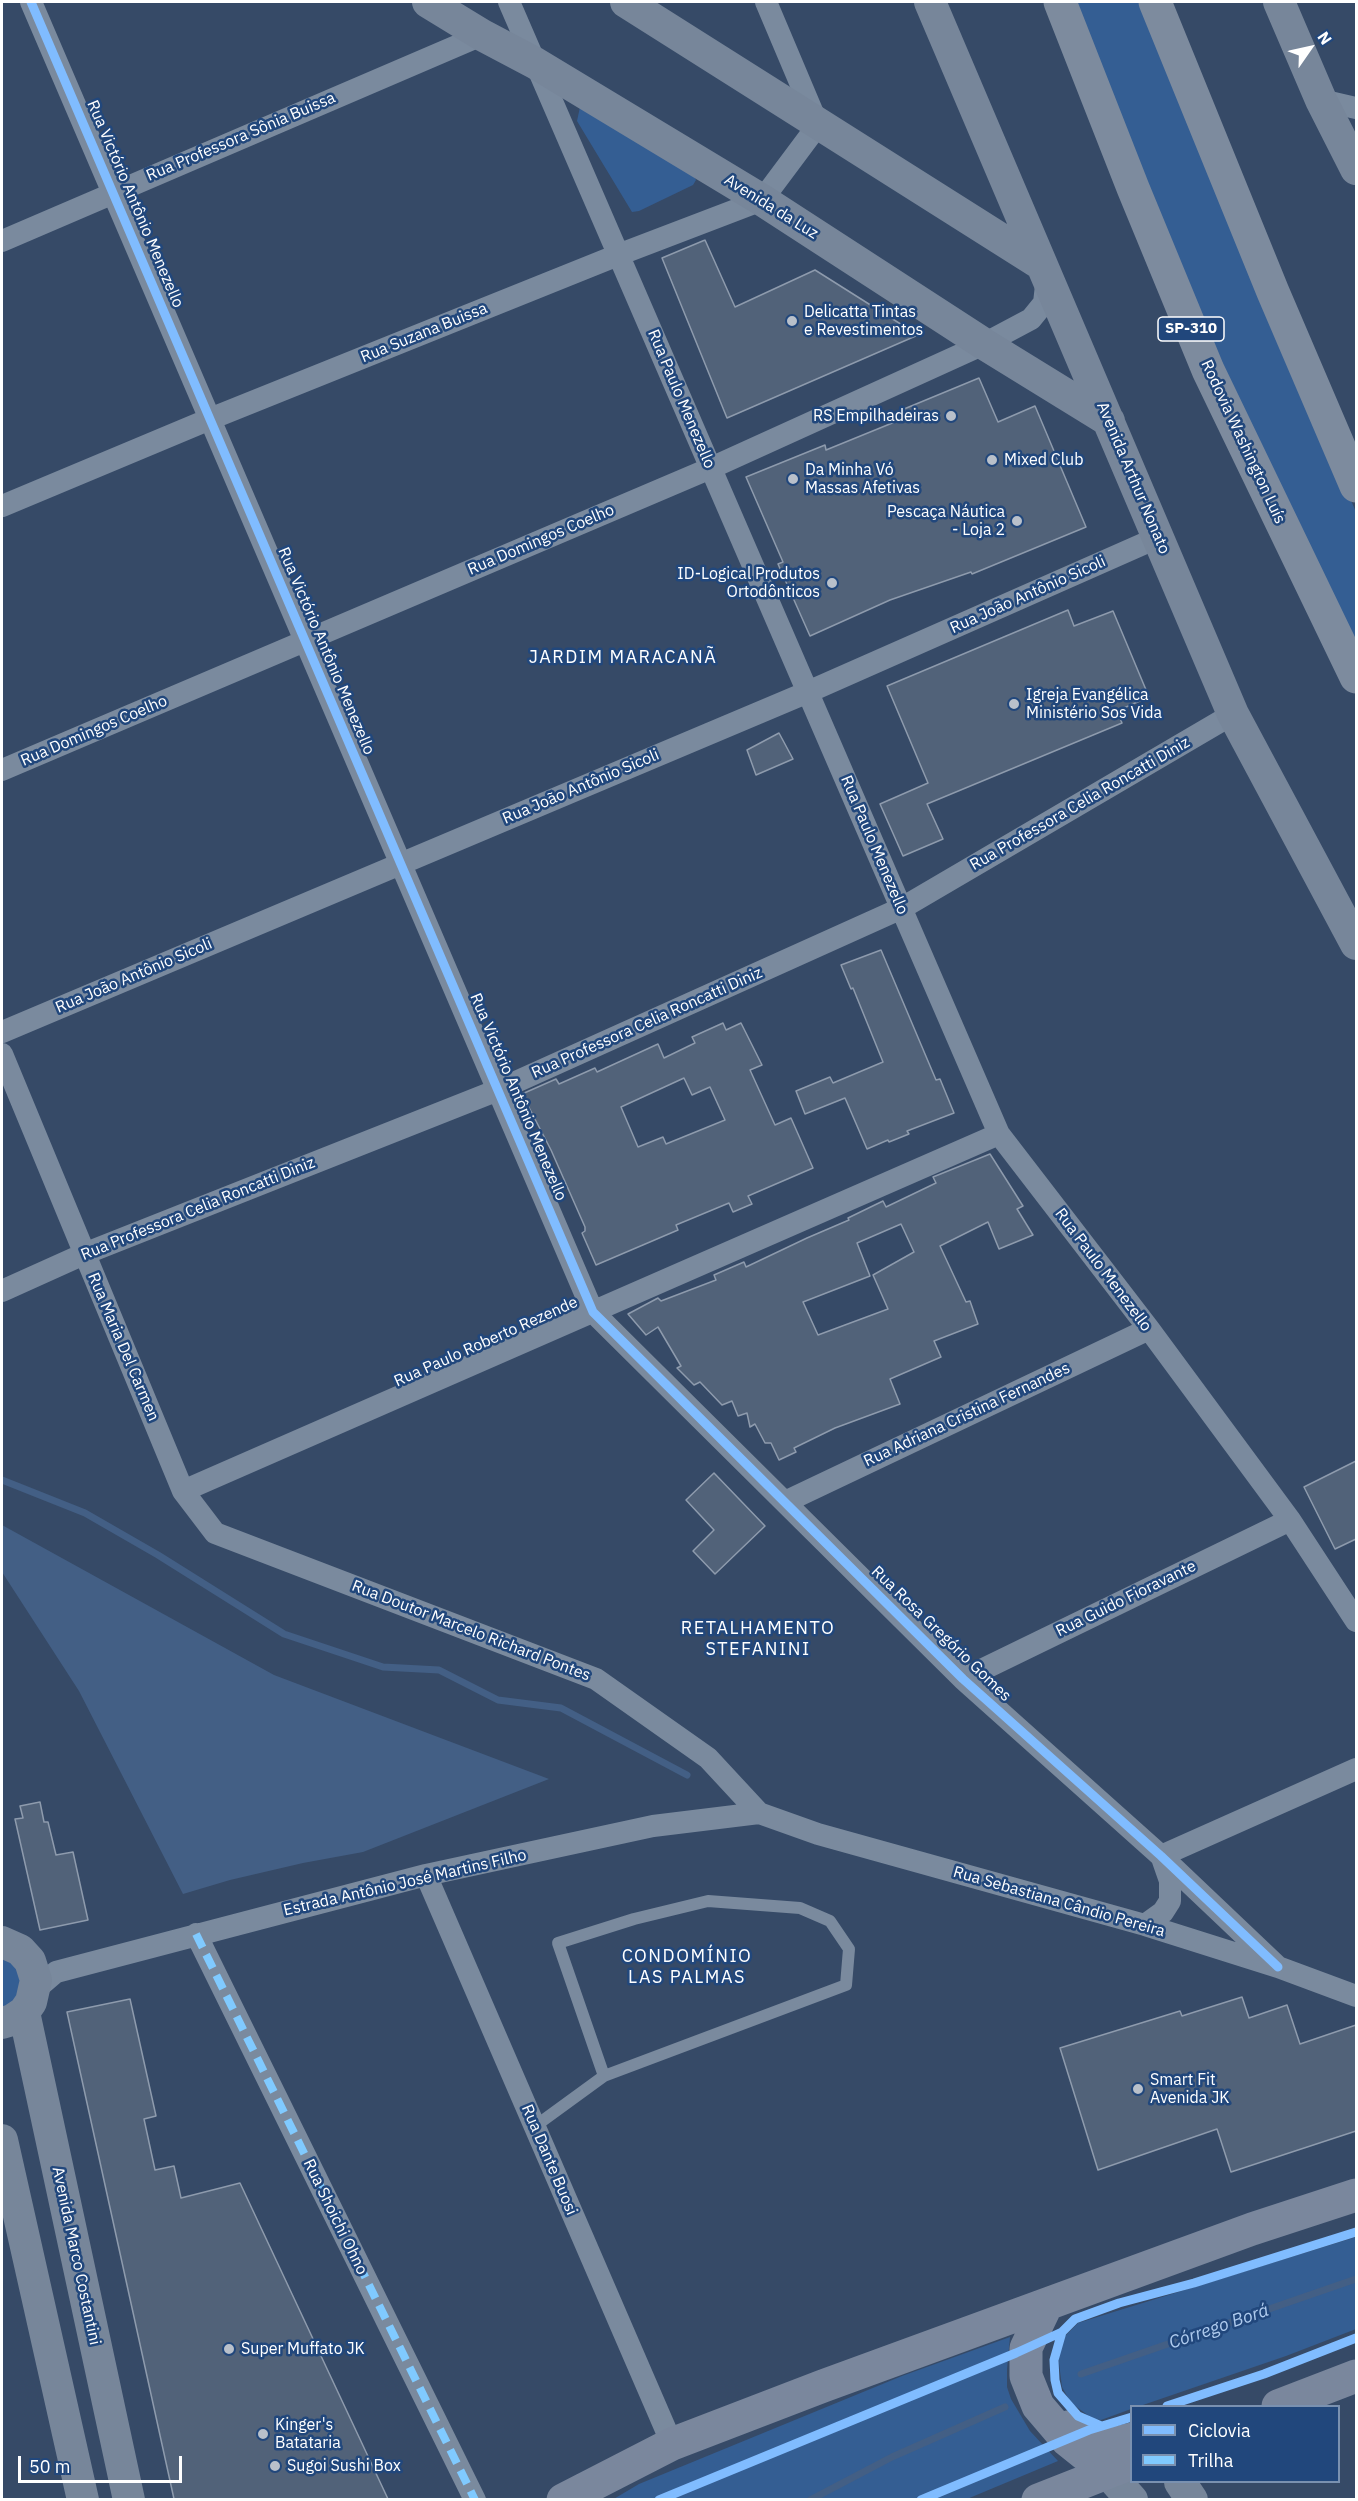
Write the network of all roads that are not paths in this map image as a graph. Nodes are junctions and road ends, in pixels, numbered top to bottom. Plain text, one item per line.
1 (32, 2) edge
2 (428, 2) edge
3 (509, 2) edge
4 (626, 2) edge
5 (766, 2) edge
6 (930, 2) edge
7 (1060, 2) edge
8 (1155, 2) edge
9 (1279, 2) edge
10 (482, 34) junction
11 (535, 63) junction
12 (1321, 100) junction
13 (1356, 108) edge
14 (818, 125) junction
15 (1356, 169) edge
16 (113, 192) junction
17 (762, 200) junction
18 (2, 241) edge
19 (618, 255) junction
20 (1045, 270) junction
21 (984, 344) junction
22 (210, 419) junction
23 (1109, 421) junction
24 (711, 468) junction
25 (1356, 486) edge
26 (2, 506) edge
27 (1159, 537) junction
28 (305, 640) junction
29 (1356, 677) edge
30 (808, 692) junction
31 (1233, 714) junction
32 (2, 770) edge
33 (401, 862) junction
34 (902, 908) junction
35 (1356, 944) edge
36 (2, 1032) edge
37 (2, 1054) edge
38 (498, 1090) junction
39 (999, 1134) junction
40 (84, 1254) junction
41 (2, 1291) edge
42 (593, 1312) junction
43 (1149, 1329) junction
44 (183, 1491) junction
45 (785, 1502) junction
46 (1290, 1520) junction
47 (215, 1533) joint
48 (1356, 1621) edge
49 (963, 1678) junction
50 (1356, 1769) edge
51 (759, 1814) junction
52 (1161, 1856) junction
53 (426, 1875) junction
54 (1145, 1925) junction
55 (196, 1934) junction
56 (1278, 1967) junction
57 (20, 1970) edge
58 (1356, 1996) edge
59 (604, 2076) junction
60 (534, 2127) junction
61 (2, 2140) edge
62 (1356, 2195) edge
63 (1047, 2304) junction
64 (1356, 2376) edge
65 (1035, 2399) junction
66 (1281, 2405) edge
67 (1130, 2439) edge
68 (672, 2444) junction
69 (1119, 2468) edge
70 (1181, 2483) edge
71 (83, 2499) edge
72 (129, 2499) edge
73 (475, 2499) edge
74 (563, 2499) edge
75 (1038, 2499) edge
76 (1132, 2499) edge
77 (1192, 2499) edge

1 - 16 street, Rua Victório Antônio Menezello
2 - 10 main road, Avenida da Luz
3 - 11 street, Rua Paulo Menezello
4 - 14 main road
5 - 14 street
6 - 20 main road, Avenida Arthur Nonato
7 - 29 highway, Rodovia Washington Luís / SP-310
8 - 25 highway
9 - 12 main road
10 - 11 main road, Avenida da Luz
10 - 16 street, Rua Professora Sônia Buissa
11 - 17 main road, Avenida da Luz
11 - 19 street, Rua Paulo Menezello
12 - 13 street
12 - 15 main road
14 - 17 street
14 - 20 main road
16 - 18 street, Rua Professora Sônia Buissa
16 - 22 street, Rua Victório Antônio Menezello
17 - 19 street, Rua Suzana Buissa
17 - 21 main road, Avenida da Luz
19 - 22 street, Rua Suzana Buissa
19 - 24 street, Rua Paulo Menezello
20 - 21 street, Rua Domingos Coelho
20 - 23 main road, Avenida Arthur Nonato
21 - 23 main road, Avenida da Luz
21 - 24 street, Rua Domingos Coelho
22 - 26 street, Rua Suzana Buissa
22 - 28 street, Rua Victório Antônio Menezello
23 - 27 main road, Avenida Arthur Nonato
24 - 28 street, Rua Domingos Coelho
24 - 30 street, Rua Paulo Menezello
27 - 30 street, Rua João Antônio Sicoli
27 - 31 main road, Avenida Arthur Nonato
28 - 32 street, Rua Domingos Coelho
28 - 33 street, Rua Victório Antônio Menezello
30 - 33 street, Rua João Antônio Sicoli
30 - 34 street, Rua Paulo Menezello
31 - 34 street, Rua Professora Celia Roncatti Diniz
31 - 35 main road, Avenida Arthur Nonato
33 - 36 street, Rua João Antônio Sicoli
33 - 38 street, Rua Victório Antônio Menezello
34 - 38 street, Rua Professora Celia Roncatti Diniz
34 - 39 street, Rua Paulo Menezello
37 - 40 street, Rua Maria Del Carmen
38 - 40 street, Rua Professora Celia Roncatti Diniz
38 - 42 street, Rua Victório Antônio Menezello
39 - 42 street, Rua Paulo Roberto Rezende
39 - 43 street, Rua Paulo Menezello
40 - 41 street, Rua Professora Celia Roncatti Diniz
40 - 44 street, Rua Maria Del Carmen
42 - 44 street, Rua Paulo Roberto Rezende
42 - 45 street, Rua Rosa Gregório Gomes
43 - 45 street, Rua Adriana Cristina Fernandes
43 - 46 street, Rua Paulo Menezello
44 - 47 street, Rua Maria Del Carmen
45 - 49 street, Rua Rosa Gregório Gomes
46 - 48 street, Rua Paulo Menezello
46 - 49 street, Rua Guido Fioravante
47 - 51 street, Rua Doutor Marcelo Richard Pontes
49 - 52 street, Rua Rosa Gregório Gomes
50 - 52 street
51 - 53 street, Estrada Antônio José Martins Filho
51 - 54 street, Rua Sebastiana Cândio Pereira
52 - 54 street
52 - 56 street, Rua Rosa Gregório Gomes
53 - 55 street, Estrada Antônio José Martins Filho
53 - 60 street, Rua Dante Buosi
54 - 56 street, Rua Sebastiana Cândio Pereira
55 - 57 street, Estrada Antônio José Martins Filho
55 - 73 street, Rua Shoichi Ohno
56 - 58 street, Rua Sebastiana Cândio Pereira
57 - 72 main road, Avenida Marco Costantini
59 - 59 lane
59 - 60 lane
60 - 68 street, Rua Dante Buosi
61 - 71 main road
62 - 63 main road
63 - 65 main road
63 - 68 main road
64 - 66 main road
65 - 67 main road
65 - 69 main road
68 - 74 main road
69 - 75 main road
69 - 76 main road
70 - 77 main road

